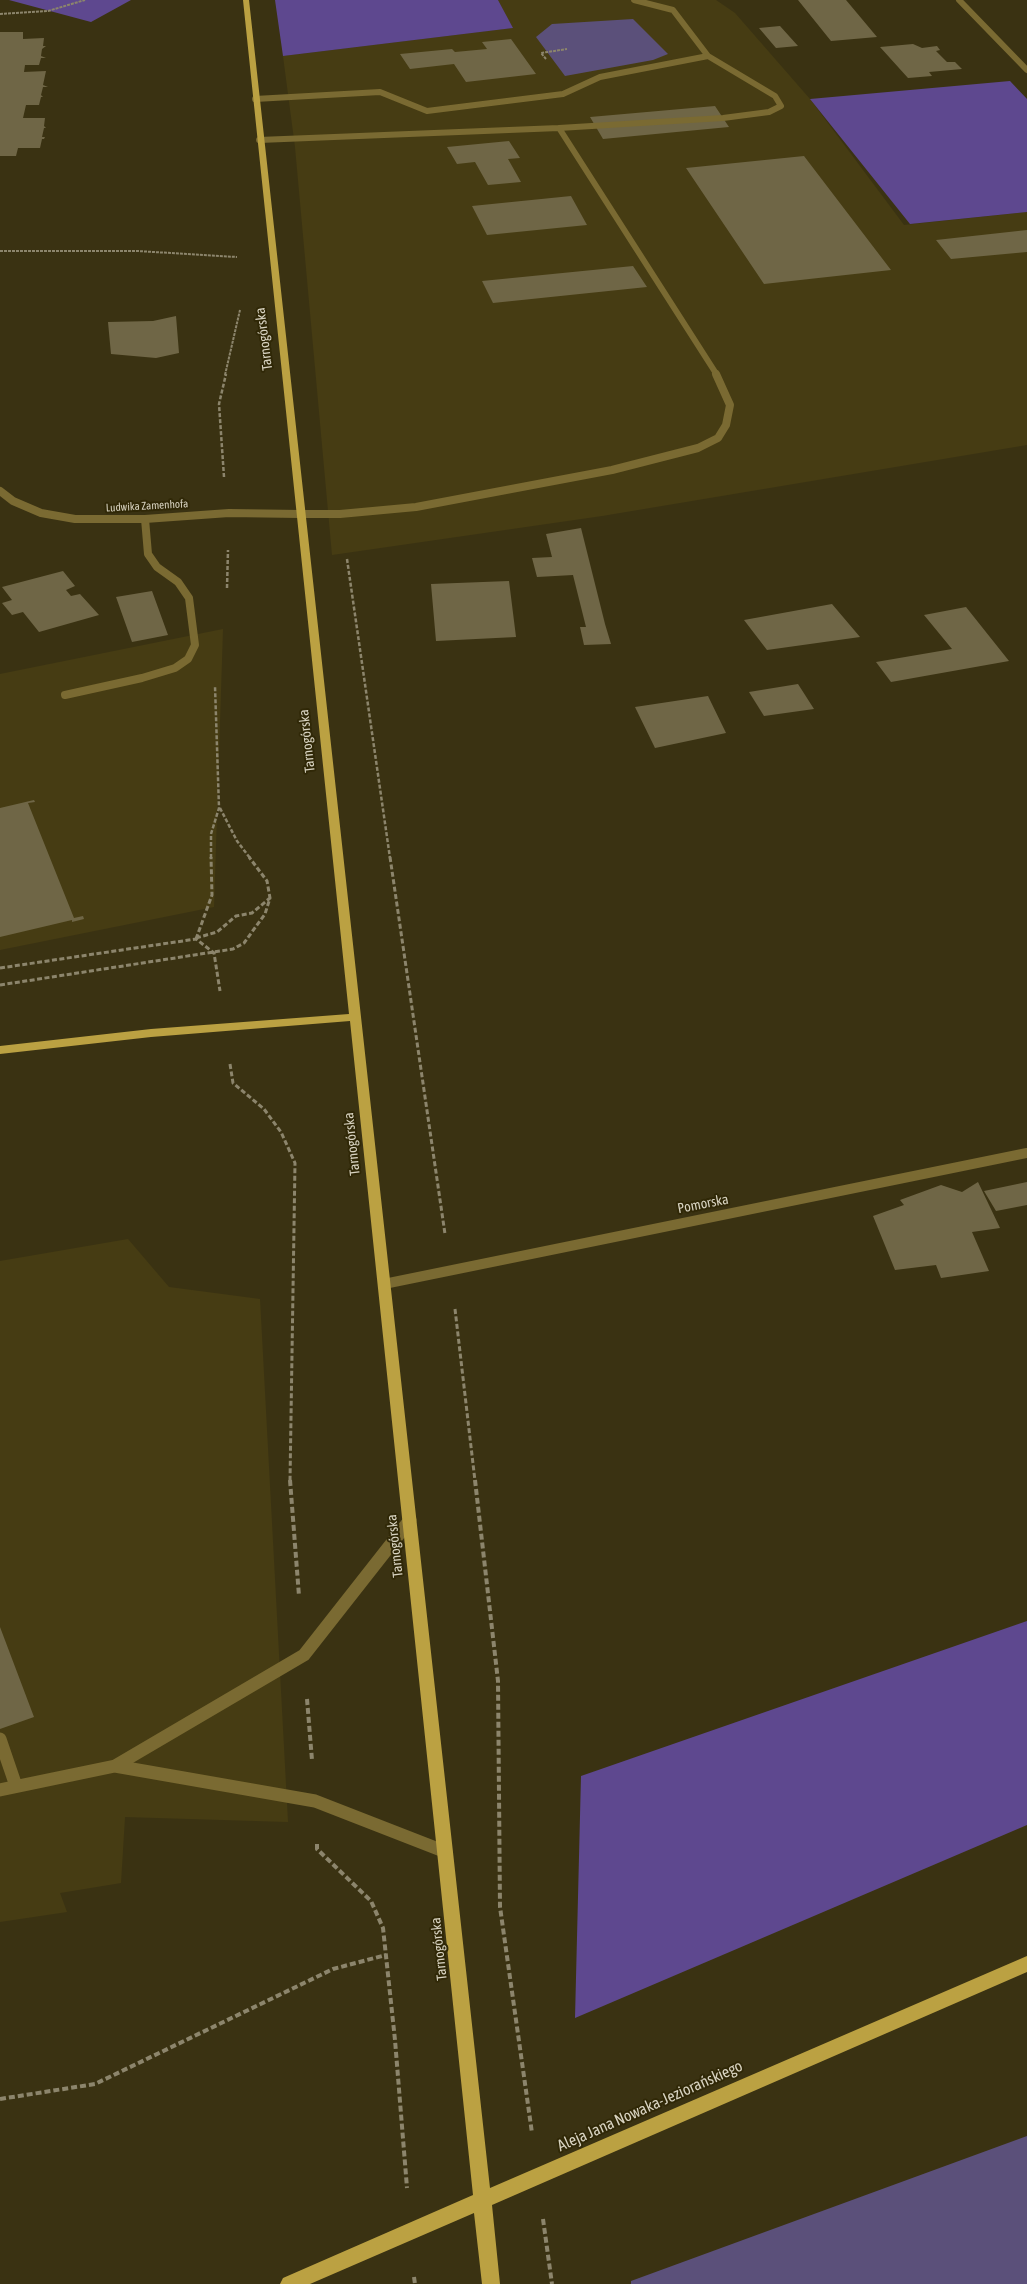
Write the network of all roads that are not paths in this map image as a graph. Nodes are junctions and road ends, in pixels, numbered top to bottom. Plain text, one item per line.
1 (246, 0) edge
2 (634, 0) edge
3 (959, 0) edge
4 (708, 56) junction
5 (1027, 70) edge
6 (255, 99) junction
7 (560, 128) junction
8 (259, 140) junction
9 (0, 491) edge
10 (300, 514) junction
11 (145, 519) junction
12 (65, 694) dead end
13 (356, 1017) junction
14 (0, 1050) edge
15 (1027, 1153) edge
16 (384, 1284) junction
17 (410, 1520) junction
18 (0, 1739) edge
19 (115, 1766) junction
20 (16, 1786) junction
21 (0, 1790) edge
22 (446, 1852) junction
23 (1027, 1964) edge
24 (289, 2284) edge
25 (492, 2284) edge

1 - 6 main road, Tarnogórska
2 - 4 street
3 - 5 street
4 - 6 street
4 - 7 street
6 - 8 main road, Tarnogórska
7 - 8 street
7 - 10 street, Ludwika Zamenhofa
8 - 10 main road, Tarnogórska
9 - 11 street, Ludwika Zamenhofa
10 - 11 street, Ludwika Zamenhofa
10 - 13 main road, Tarnogórska
11 - 12 street
13 - 14 main road
13 - 16 main road, Tarnogórska
15 - 16 street, Pomorska
16 - 17 main road, Tarnogórska
17 - 19 street
17 - 22 main road, Tarnogórska
18 - 20 street
19 - 20 street
19 - 22 street
20 - 21 street
22 - 25 main road, Tarnogórska
23 - 24 main road, Aleja Jana Nowaka-Jeziorańskiego

